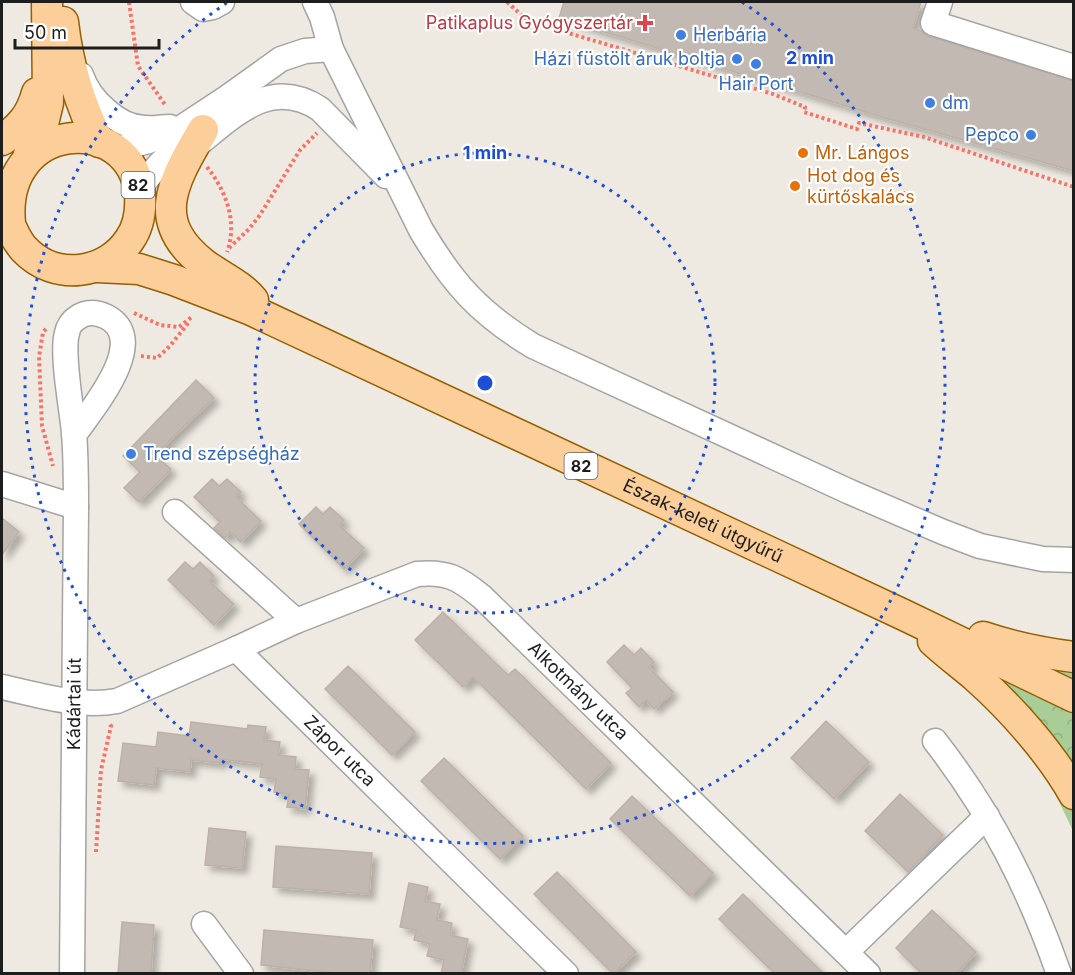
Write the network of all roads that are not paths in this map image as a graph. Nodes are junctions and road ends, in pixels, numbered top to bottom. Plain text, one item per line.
1 (47, 2) edge
2 (60, 2) edge
3 (193, 2) edge
4 (222, 2) edge
5 (315, 2) edge
6 (940, 2) edge
7 (56, 48) junction
8 (331, 48) junction
9 (1073, 65) edge
10 (192, 135) junction
11 (2, 140) edge
12 (106, 146) junction
13 (17, 162) edge
14 (405, 196) junction
15 (140, 197) junction
16 (4, 223) edge
17 (97, 267) junction
18 (265, 317) junction
19 (74, 435) junction
20 (2, 484) edge
21 (76, 507) junction
22 (175, 512) dead end
23 (1074, 560) edge
24 (904, 615) junction
25 (296, 621) junction
26 (236, 649) junction
27 (1074, 657) edge
28 (2, 687) edge
29 (1074, 697) edge
30 (75, 702) junction
31 (935, 741) dead end
32 (1074, 794) edge
33 (987, 816) junction
34 (204, 924) dead end
35 (846, 952) junction
36 (72, 974) edge
37 (241, 974) edge
38 (566, 974) edge
39 (868, 974) edge
40 (1059, 974) edge

1 - 7 main road, 82
2 - 7 main road, 82
3 - 4 street
5 - 8 street
6 - 9 street
7 - 10 street
7 - 11 main road
7 - 12 main road, 82
7 - 13 main road, 82
8 - 10 street
8 - 14 street
10 - 12 street
10 - 14 street
10 - 15 street
10 - 18 main road
12 - 13 main road
12 - 15 main road, 82
13 - 16 main road, 82
14 - 23 street
15 - 17 main road, 82
15 - 18 main road, 82
16 - 17 main road, 82
16 - 18 main road
17 - 18 main road, 82
18 - 24 main road, Észak-keleti útgyűrű / 82
19 - 19 street, Kádártai út
19 - 21 street, Kádártai út
20 - 21 street
21 - 30 street, Kádártai út
22 - 25 street
24 - 27 main road
24 - 29 main road, Észak-keleti útgyűrű / 82
24 - 32 main road
25 - 26 street, Alkotmány utca
25 - 35 street, Alkotmány utca
26 - 30 street
26 - 38 street, Zápor utca
28 - 30 street
30 - 36 street, Kádártai út
31 - 33 street
33 - 35 street
33 - 40 street
34 - 37 street
35 - 39 street, Alkotmány utca

